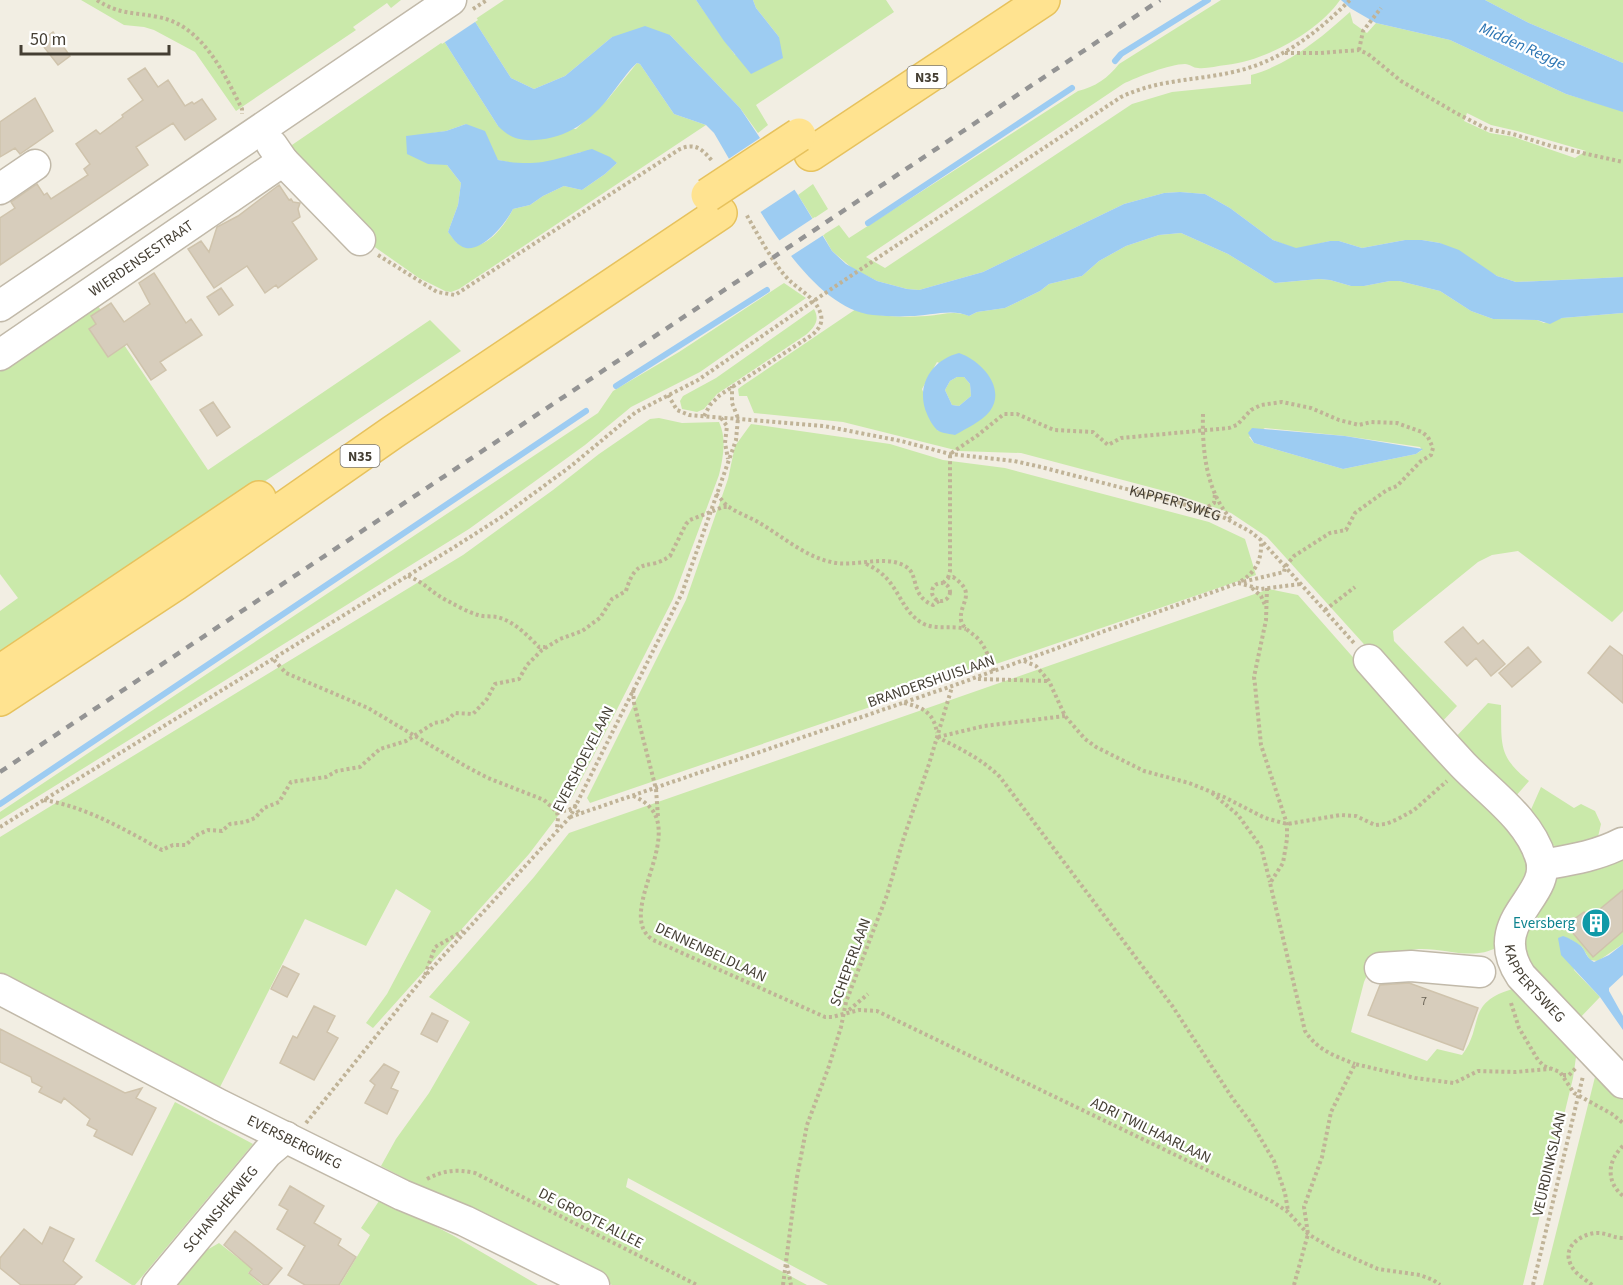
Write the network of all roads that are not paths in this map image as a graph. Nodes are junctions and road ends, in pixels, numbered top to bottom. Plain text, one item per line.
1 (451, 0) edge
2 (1005, 0) edge
3 (1043, 0) edge
4 (249, 125) junction
5 (805, 144) junction
6 (283, 160) junction
7 (35, 165) dead end
8 (0, 189) edge
9 (715, 192) junction
10 (360, 240) road end
11 (0, 306) edge
12 (0, 355) edge
13 (1369, 660) road end
14 (0, 672) edge
15 (0, 699) edge
16 (1618, 849) edge
17 (1542, 866) junction
18 (1380, 969) dead end
19 (1514, 974) junction
20 (0, 989) edge
21 (1623, 1083) edge
22 (286, 1137) junction
23 (158, 1285) edge
24 (594, 1285) edge

1 - 4 street
2 - 5 main road, N35
3 - 5 main road, N35
4 - 6 street
4 - 11 street
5 - 9 main road, N35
6 - 10 street
6 - 12 street, WIERDENSESTRAAT
7 - 8 street
9 - 14 main road, N35
9 - 15 main road, N35
13 - 17 street
16 - 17 street
17 - 19 street, KAPPERTSWEG
18 - 19 street
19 - 21 street, KAPPERTSWEG
20 - 22 street, EVERSBERGWEG
22 - 23 street, SCHANSHEKWEG
22 - 24 street, EVERSBERGWEG

